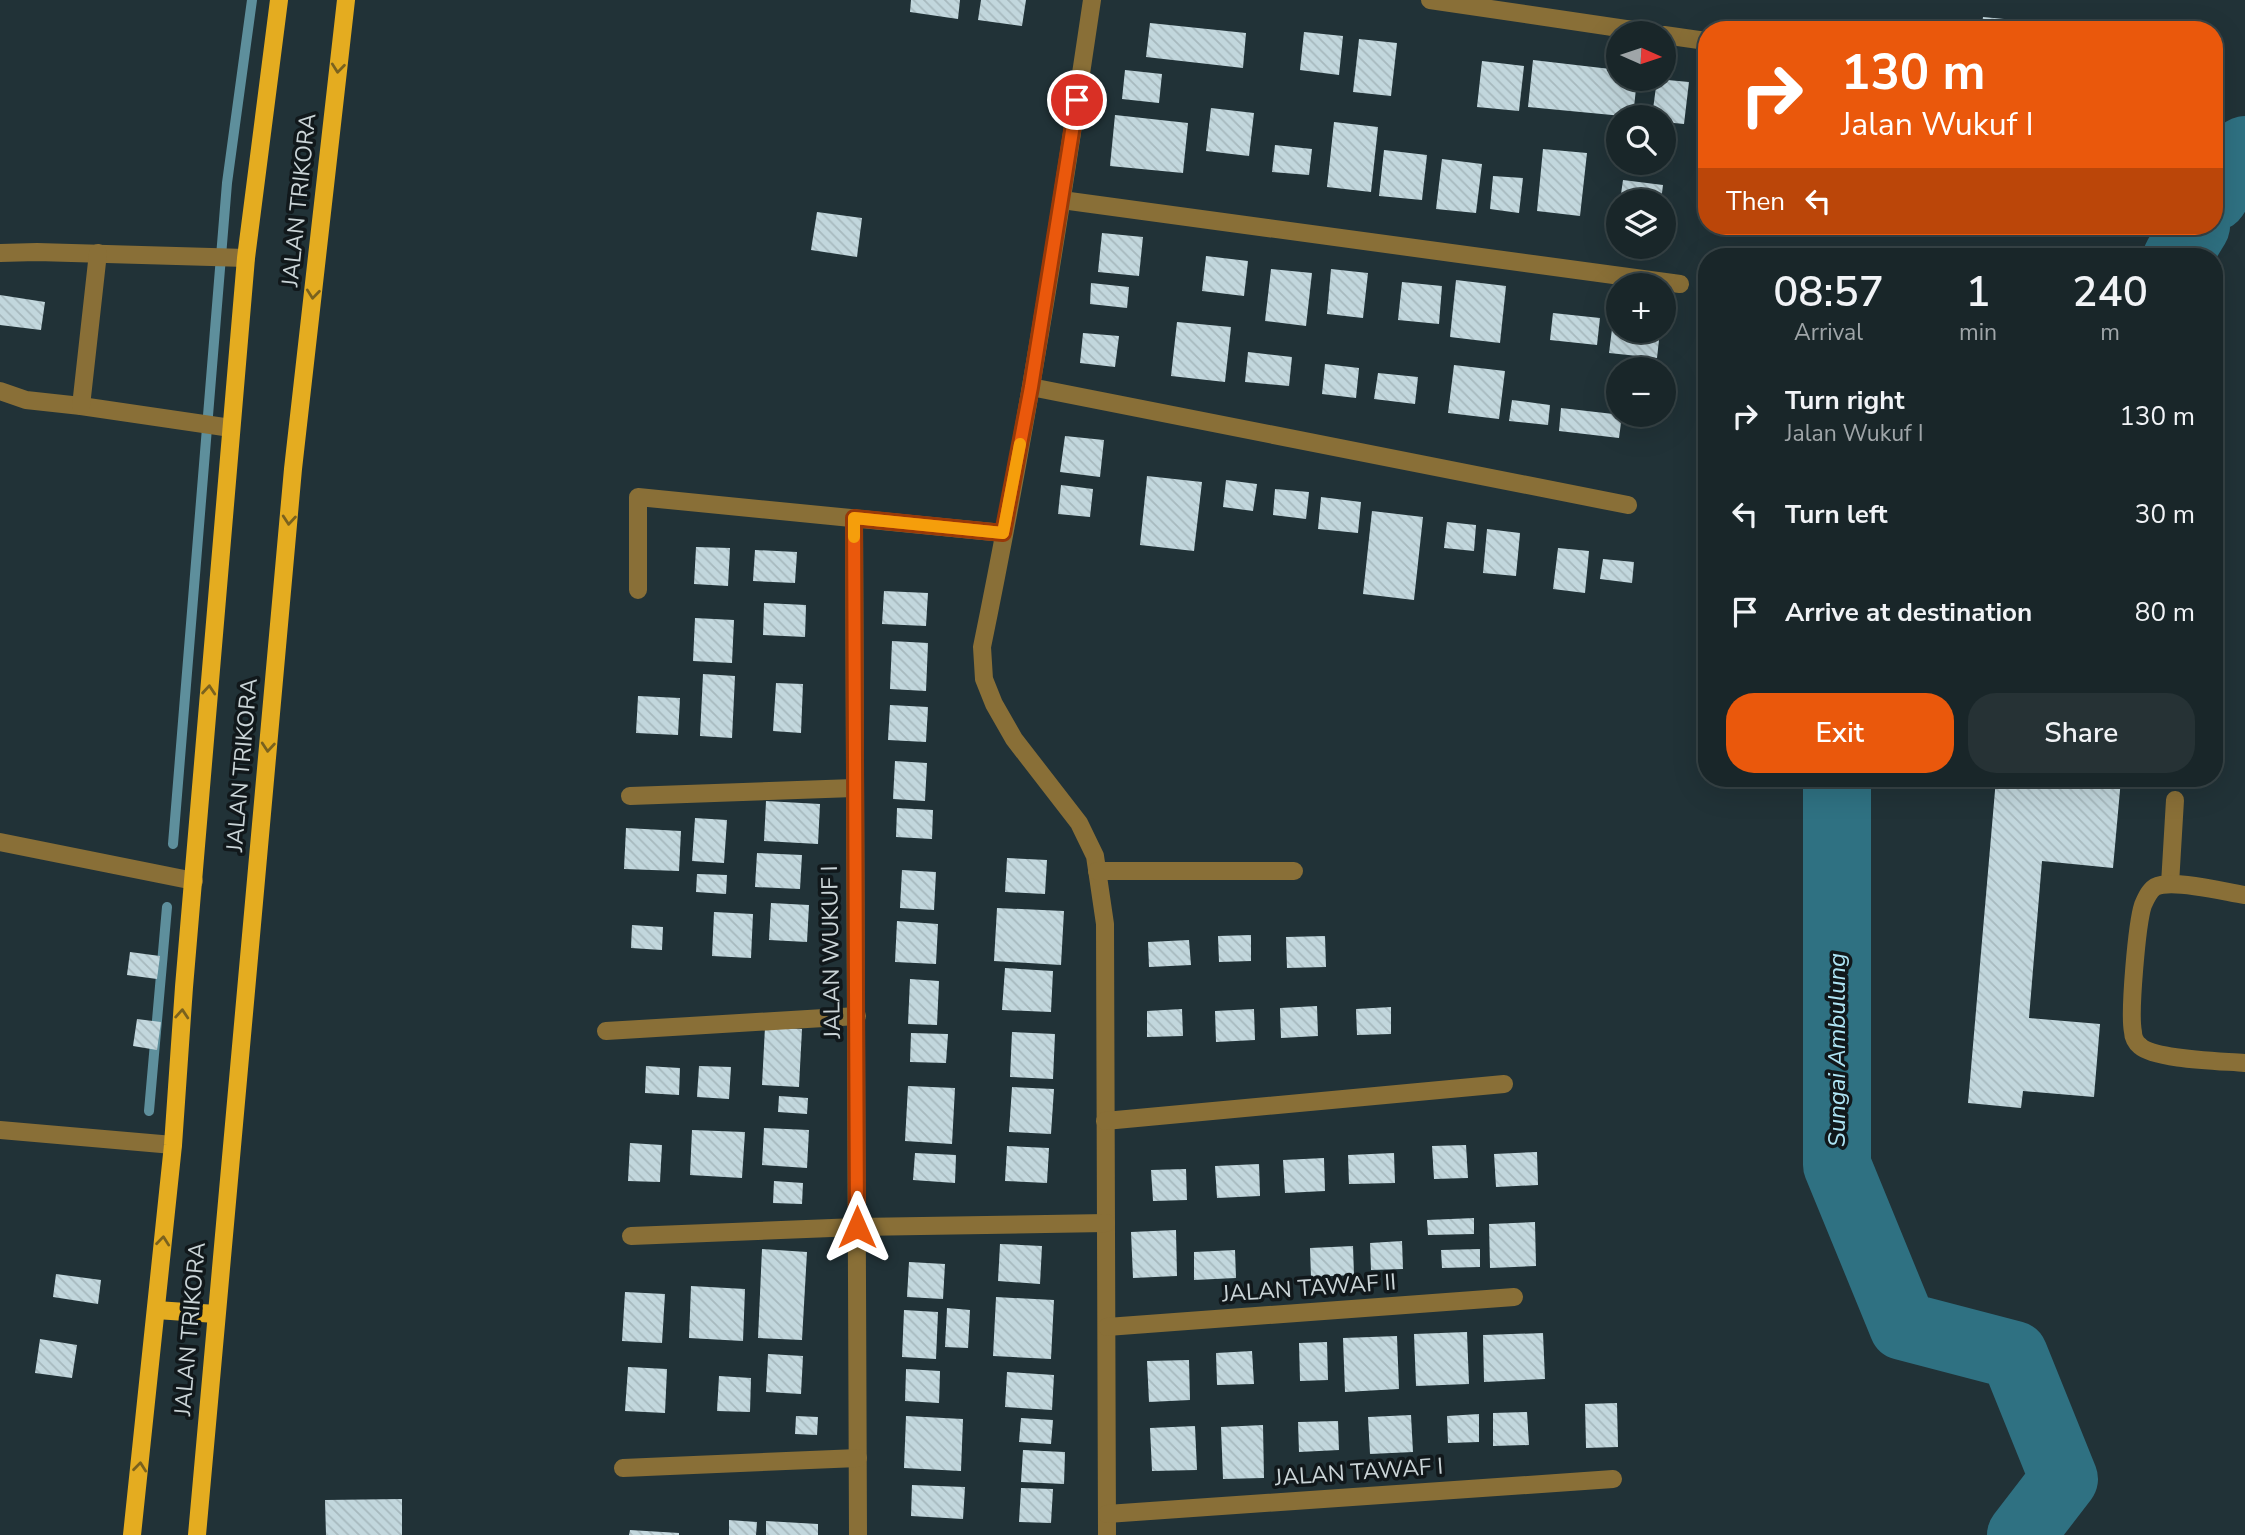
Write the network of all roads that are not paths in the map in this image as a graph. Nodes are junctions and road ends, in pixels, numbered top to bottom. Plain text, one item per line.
1 (279, 0) edge
2 (346, 0) edge
3 (1091, 0) edge
4 (1430, 0) edge
5 (1606, 26) edge
6 (1676, 37) edge
7 (1698, 40) edge
8 (1062, 200) junction
9 (0, 253) edge
10 (98, 253) junction
11 (246, 258) junction
12 (1680, 284) dead end
13 (1031, 387) junction
14 (0, 391) edge
15 (81, 406) junction
16 (231, 428) junction
17 (1628, 505) dead end
18 (854, 518) junction
19 (1003, 533) junction
20 (638, 590) dead end
21 (854, 788) junction
22 (630, 796) dead end
23 (2175, 800) dead end
24 (0, 842) edge
25 (1097, 871) junction
26 (1294, 871) dead end
27 (194, 881) junction
28 (2170, 884) junction
29 (2245, 895) edge
30 (857, 1016) junction
31 (606, 1031) dead end
32 (2245, 1063) edge
33 (1504, 1084) dead end
34 (1105, 1121) junction
35 (0, 1130) edge
36 (173, 1145) junction
37 (1106, 1223) junction
38 (857, 1227) junction
39 (631, 1236) dead end
40 (1514, 1297) dead end
41 (156, 1310) junction
42 (216, 1314) junction
43 (1107, 1327) junction
44 (858, 1458) junction
45 (623, 1468) dead end
46 (1614, 1479) dead end
47 (1107, 1514) junction
48 (132, 1535) edge
49 (197, 1535) edge
50 (858, 1535) edge
51 (1107, 1535) edge

1 - 11 main road, JALAN TRIKORA
2 -> 42 main road, JALAN TRIKORA
3 - 8 street
4 - 5 street
6 - 7 street
8 - 12 street
8 - 13 street
9 - 10 street
10 - 11 street
10 - 15 street
11 - 16 main road, JALAN TRIKORA
13 - 17 street
13 - 19 street
14 - 15 street
15 - 16 street
27 -> 16 main road, JALAN TRIKORA
18 - 19 street
18 - 20 street
18 - 21 street, JALAN WUKUF I
19 - 25 street
21 - 22 street
21 - 30 street, JALAN WUKUF I
23 - 28 street
24 - 27 street
25 - 26 street
25 - 34 street
36 -> 27 main road, JALAN TRIKORA
28 - 29 street
28 - 32 street
30 - 31 street
30 - 38 street, JALAN WUKUF I
33 - 34 street
34 - 37 street
35 - 36 street
41 -> 36 main road, JALAN TRIKORA
37 - 38 street
37 - 43 street
38 - 39 street
38 - 44 street, JALAN WUKUF I
40 - 43 street, JALAN TAWAF II
41 - 42 main road
48 -> 41 main road, JALAN TRIKORA
42 - 49 main road, JALAN TRIKORA
43 - 47 street
44 - 45 street
44 - 50 street, JALAN WUKUF I
46 - 47 street, JALAN TAWAF I
47 - 51 street

